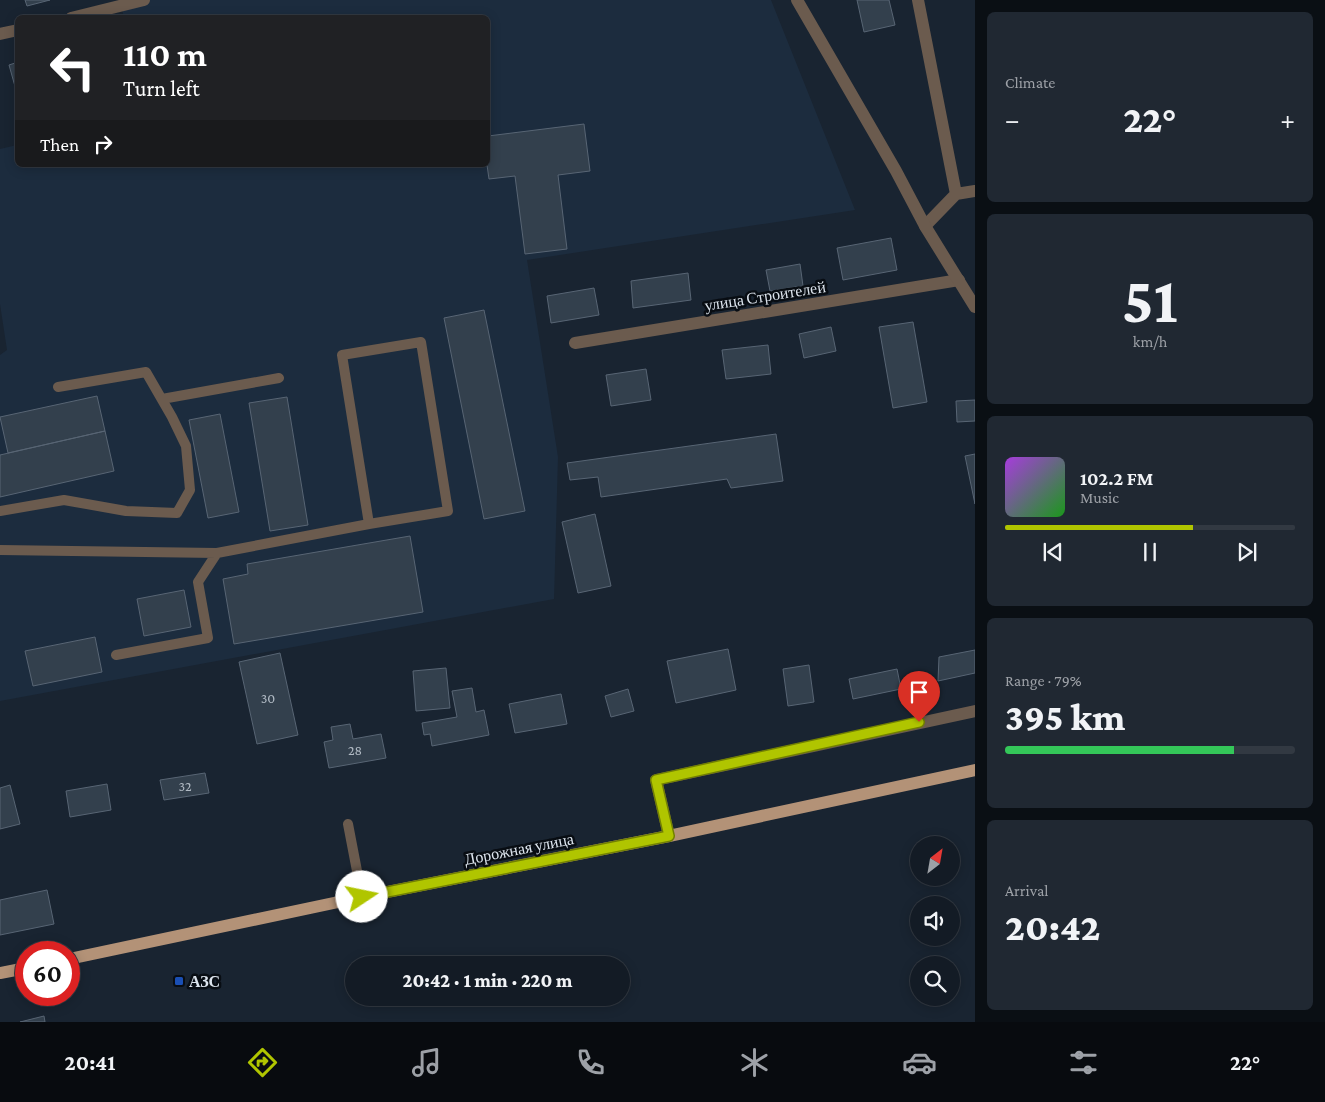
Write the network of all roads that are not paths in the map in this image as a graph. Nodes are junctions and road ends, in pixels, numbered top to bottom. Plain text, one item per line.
1 (144, 0) edge
2 (797, 0) edge
3 (918, 0) edge
4 (83, 15) edge
5 (15, 31) edge
6 (0, 34) edge
7 (975, 191) edge
8 (956, 194) junction
9 (925, 226) junction
10 (959, 280) junction
11 (975, 307) edge
12 (575, 343) dead end
13 (279, 378) dead end
14 (58, 387) dead end
15 (162, 399) junction
16 (0, 511) edge
17 (369, 524) junction
18 (0, 550) edge
19 (217, 553) junction
20 (116, 656) dead end
21 (975, 711) edge
22 (975, 770) edge
23 (348, 824) dead end
24 (669, 836) junction
25 (362, 897) junction
26 (80, 957) edge
27 (15, 970) edge
28 (0, 973) edge

1 - 4 street
2 - 9 street
3 - 8 street
5 - 6 street
7 - 8 street
8 - 9 street
9 - 10 street
10 - 11 street
10 - 12 street, улица Строителей
13 - 15 lane
14 - 15 lane
15 - 16 lane
17 - 17 lane
17 - 19 lane
18 - 19 lane
19 - 20 lane
21 - 24 street
22 - 24 main road, Дорожная улица
23 - 25 lane
24 - 25 main road, Дорожная улица
25 - 26 main road, Дорожная улица
27 - 28 main road

